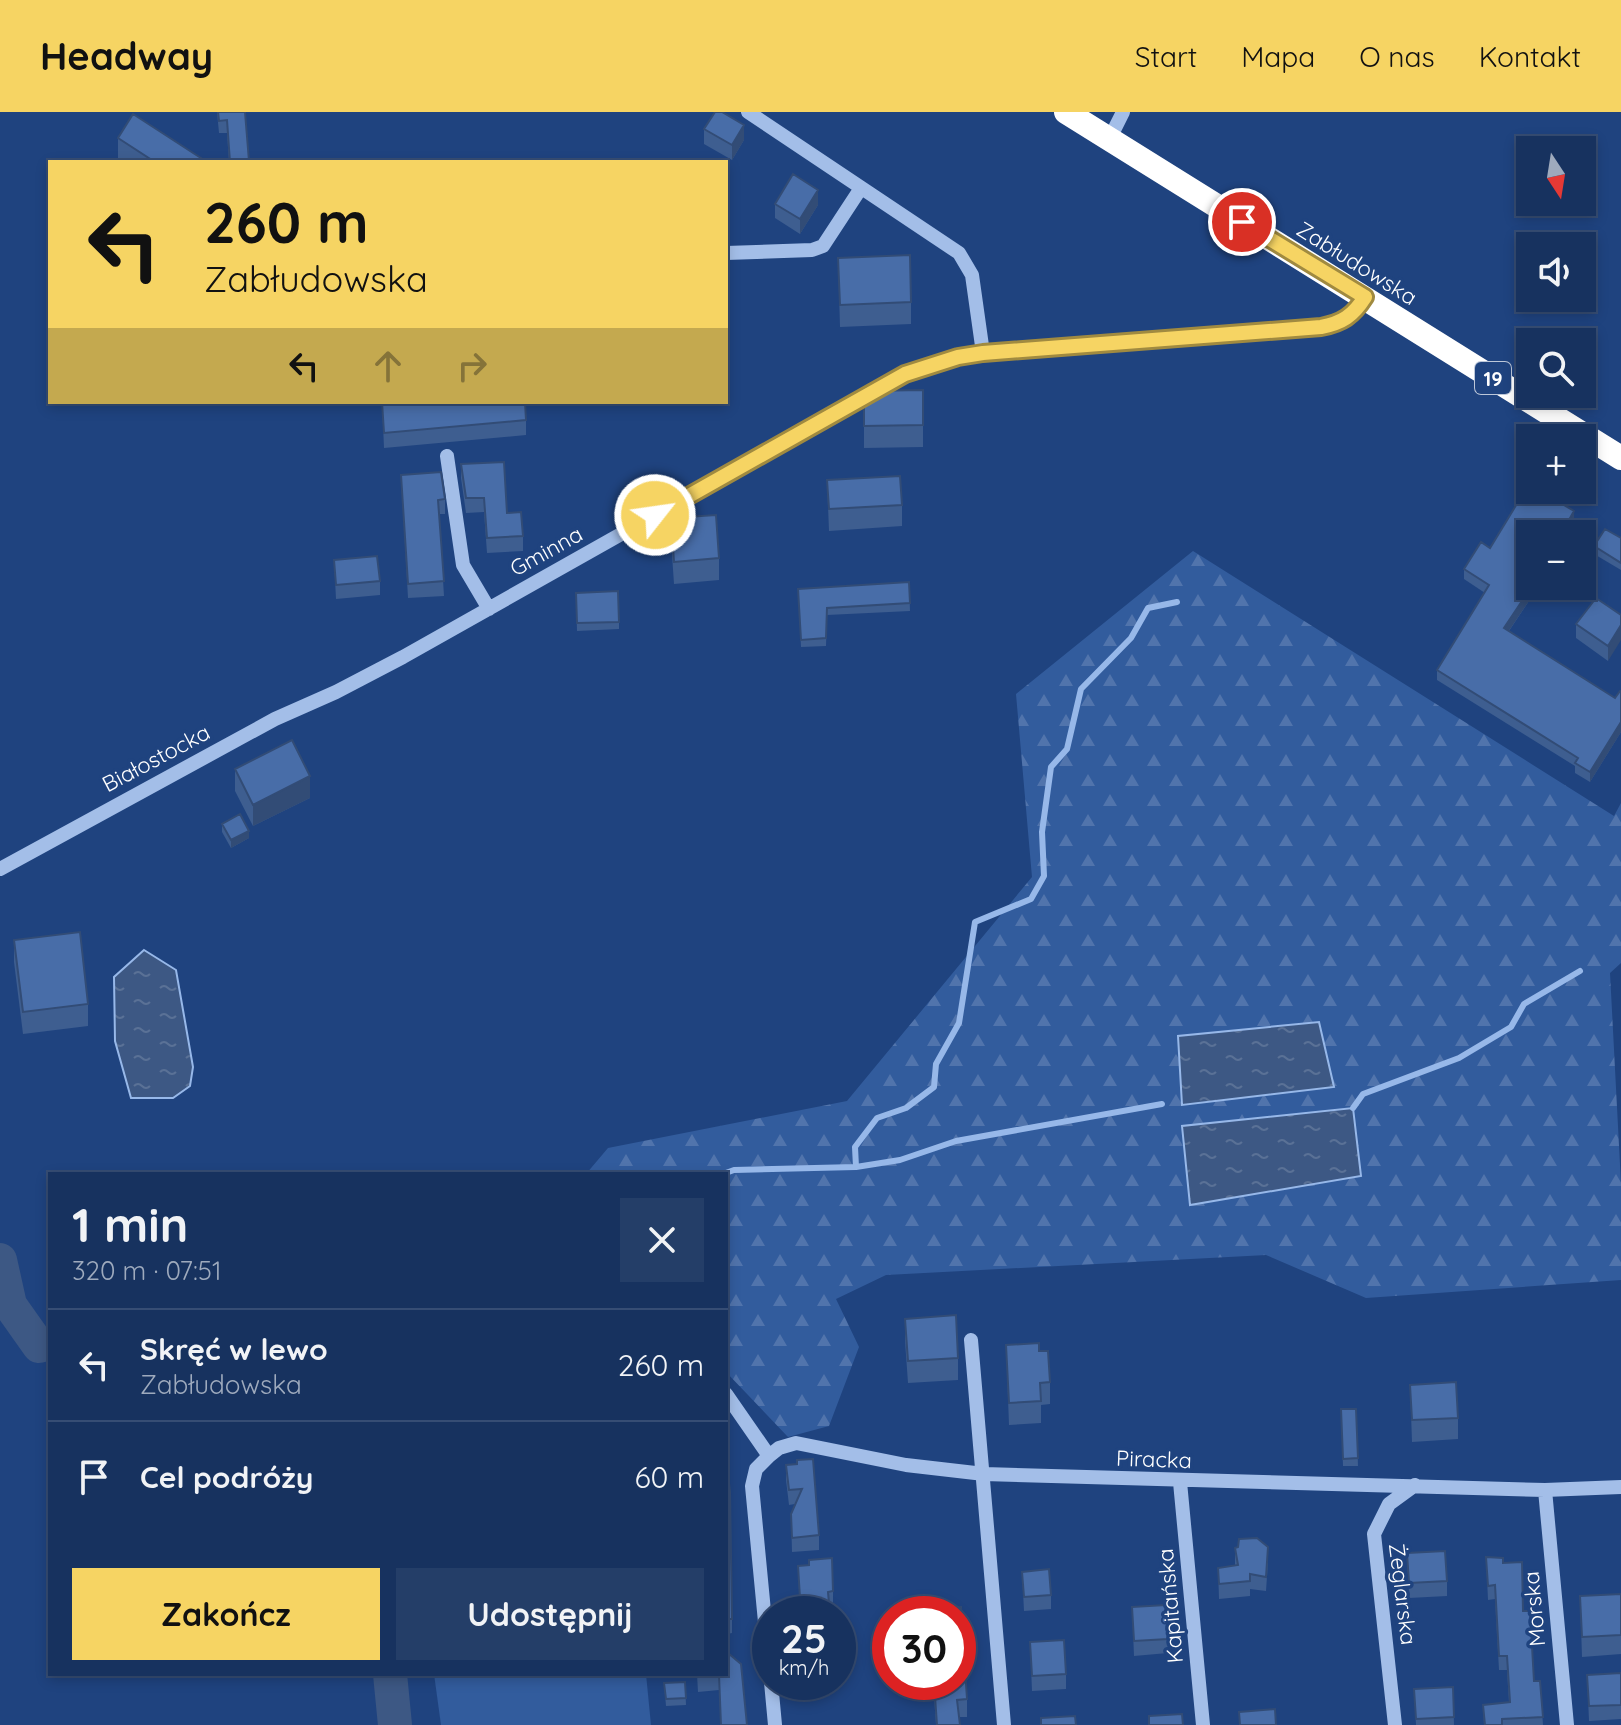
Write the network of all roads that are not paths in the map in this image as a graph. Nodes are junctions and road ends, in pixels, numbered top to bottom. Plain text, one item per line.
1 (748, 112) edge
2 (1066, 112) edge
3 (1123, 112) edge
4 (1109, 140) junction
5 (861, 188) junction
6 (728, 253) edge
7 (1365, 297) junction
8 (983, 353) junction
9 (447, 456) dead end
10 (1621, 458) edge
11 (489, 609) junction
12 (336, 692) joint
13 (0, 869) edge
14 (971, 1340) dead end
15 (728, 1397) edge
16 (769, 1456) junction
17 (984, 1474) junction
18 (1180, 1482) junction
19 (1415, 1485) junction
20 (1621, 1487) edge
21 (1545, 1490) junction
22 (763, 1596) edge
23 (773, 1700) edge
24 (775, 1725) edge
25 (1004, 1725) edge
26 (1203, 1725) edge
27 (1395, 1725) edge
28 (1567, 1725) edge

1 - 5 street
2 - 4 highway, Zabłudowska / 19
3 - 4 street
4 - 7 highway, Zabłudowska / 19
5 - 6 street
5 - 8 street
7 - 8 street, Gminna
7 - 10 highway, Zabłudowska / 19
8 - 11 street, Gminna
9 - 11 street
11 - 12 street, Gminna
12 - 13 street, Białostocka
14 - 17 street
15 - 16 street
16 - 17 street, Piracka
16 - 22 street
17 - 18 street, Piracka
17 - 25 street
18 - 19 street, Piracka
18 - 26 street, Kapitańska
19 - 21 street, Piracka
19 - 27 street, Żeglarska
20 - 21 street, Piracka
21 - 28 street, Morska
23 - 24 street

